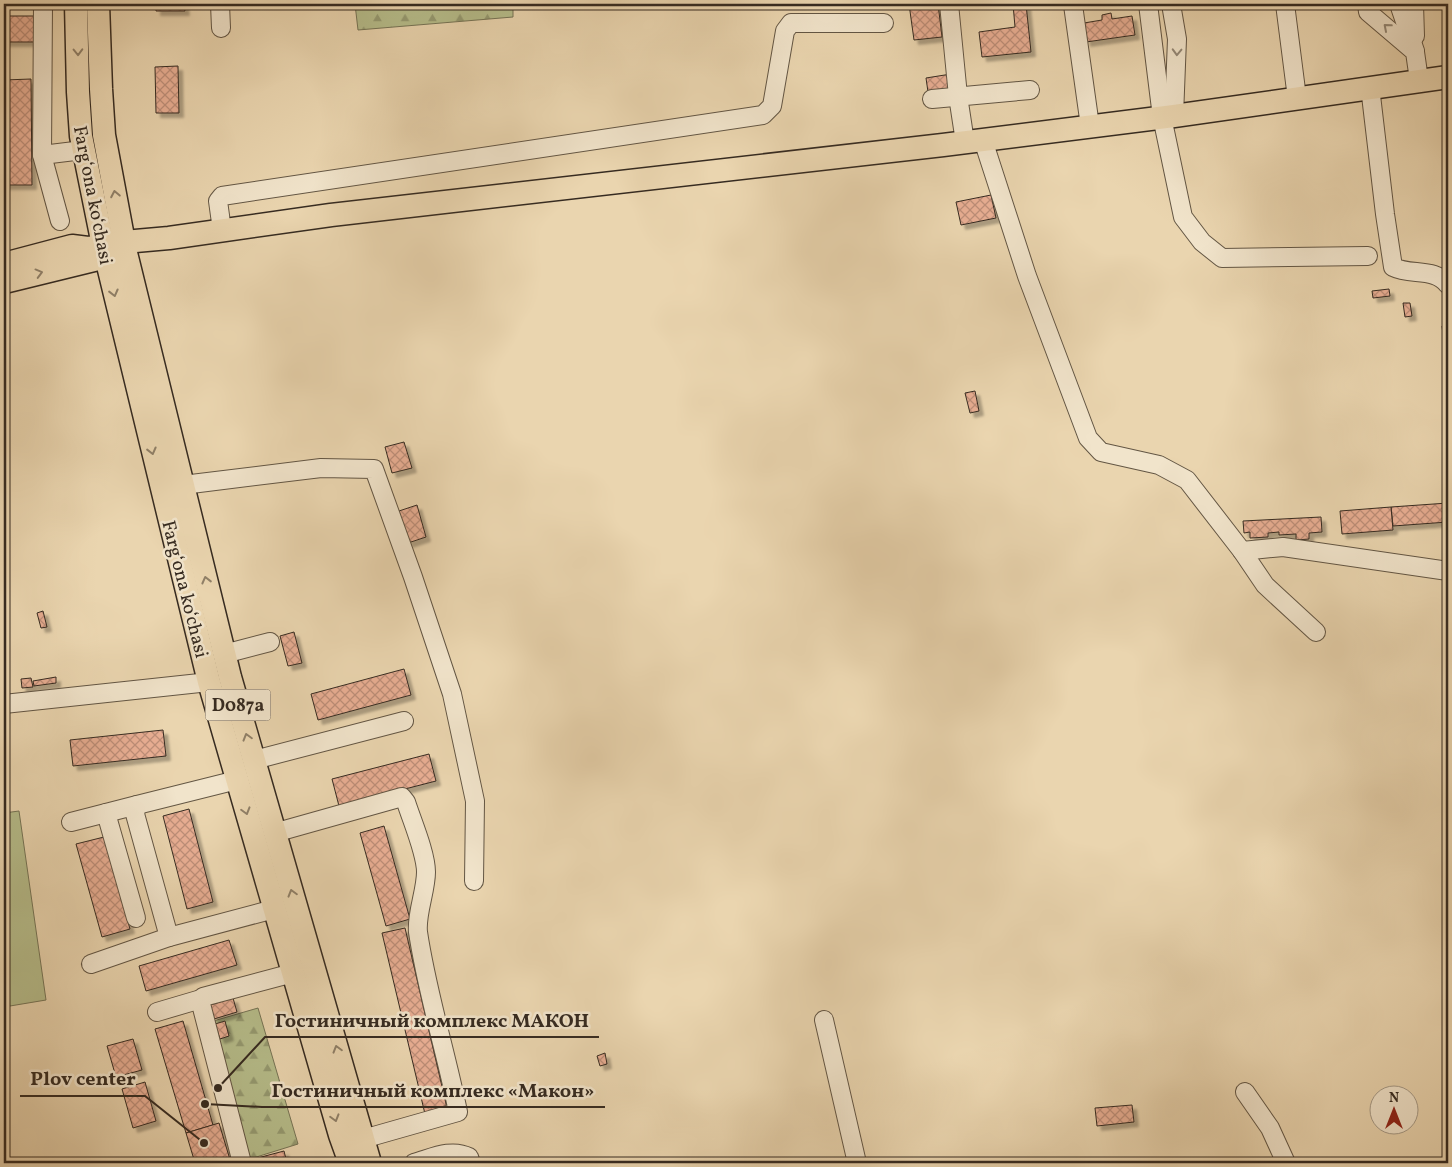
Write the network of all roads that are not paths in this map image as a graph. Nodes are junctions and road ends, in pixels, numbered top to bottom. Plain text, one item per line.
1 (43, 4) edge
2 (76, 4) edge
3 (98, 4) edge
4 (220, 4) edge
5 (949, 4) edge
6 (1077, 4) edge
7 (1148, 4) edge
8 (1171, 4) edge
9 (1285, 4) edge
10 (1367, 4) edge
11 (1398, 4) edge
12 (1414, 4) edge
13 (884, 23) dead end
14 (221, 28) dead end
15 (1415, 52) junction
16 (1448, 77) edge
17 (1419, 80) junction
18 (1370, 87) junction
19 (1030, 90) dead end
20 (958, 96) junction
21 (1297, 98) junction
22 (932, 99) dead end
23 (1168, 116) junction
24 (1090, 126) junction
25 (963, 142) junction
26 (83, 150) junction
27 (42, 155) junction
28 (60, 221) dead end
29 (222, 230) junction
30 (114, 249) junction
31 (1368, 256) dead end
32 (4, 264) edge
33 (4, 282) edge
34 (1448, 284) edge
35 (183, 485) junction
36 (1242, 551) junction
37 (1448, 571) edge
38 (1316, 632) dead end
39 (270, 642) dead end
40 (224, 654) junction
41 (209, 682) junction
42 (4, 704) edge
43 (404, 721) dead end
44 (254, 760) junction
45 (237, 780) junction
46 (137, 805) junction
47 (106, 813) junction
48 (71, 822) dead end
49 (274, 833) junction
50 (474, 881) dead end
51 (274, 909) junction
52 (136, 918) dead end
53 (170, 937) junction
54 (91, 964) dead end
55 (293, 973) junction
56 (201, 999) junction
57 (157, 1012) dead end
58 (824, 1020) dead end
59 (1245, 1092) dead end
60 (363, 1139) junction
61 (242, 1163) edge
62 (350, 1163) edge
63 (370, 1163) edge
64 (414, 1163) edge
65 (471, 1163) edge
66 (857, 1163) edge
67 (1286, 1163) edge

1 - 27 street
2 -> 26 main road, Fargʻona koʻchasi
30 -> 3 main road, Fargʻona koʻchasi
4 - 14 street
5 - 20 street
6 - 24 street
7 - 23 street
8 -> 23 street
9 - 21 street
15 -> 10 street
11 - 15 street
12 - 15 street
13 - 29 street
15 - 17 street
16 - 17 main road
17 - 18 main road
18 - 21 main road
18 - 34 street
19 - 20 street
20 - 22 street
20 - 25 street
21 - 23 main road
23 - 24 main road
23 - 31 street
24 - 25 main road
25 - 29 main road
25 - 36 street
26 - 27 street
26 - 30 main road, Fargʻona koʻchasi
27 - 28 street
29 - 30 main road
30 - 32 main road
33 -> 30 main road
30 - 35 main road, Fargʻona koʻchasi / D087a
30 -> 41 main road, Fargʻona koʻchasi / D087a
40 -> 35 main road, Fargʻona koʻchasi / D087a
35 - 50 street
36 - 37 street
36 - 38 street
39 - 40 street
44 -> 40 main road, Fargʻona koʻchasi / D087a
41 - 42 street
41 - 45 main road, Fargʻona koʻchasi / D087a
43 - 44 street
44 - 49 main road, Fargʻona koʻchasi / D087a
45 - 46 street
45 -> 51 main road, Fargʻona koʻchasi / D087a
46 - 47 street
46 - 53 street
47 - 48 street
47 - 52 street
60 -> 49 main road, Fargʻona koʻchasi / D087a
49 - 60 street
51 - 53 street
51 - 55 main road, Fargʻona koʻchasi / D087a
53 - 54 street
55 - 56 street
55 -> 62 main road, Fargʻona koʻchasi / D087a
56 - 57 street
56 - 61 street
58 - 66 street
59 - 67 street
60 - 63 main road, Fargʻona koʻchasi / D087a
64 - 65 street

